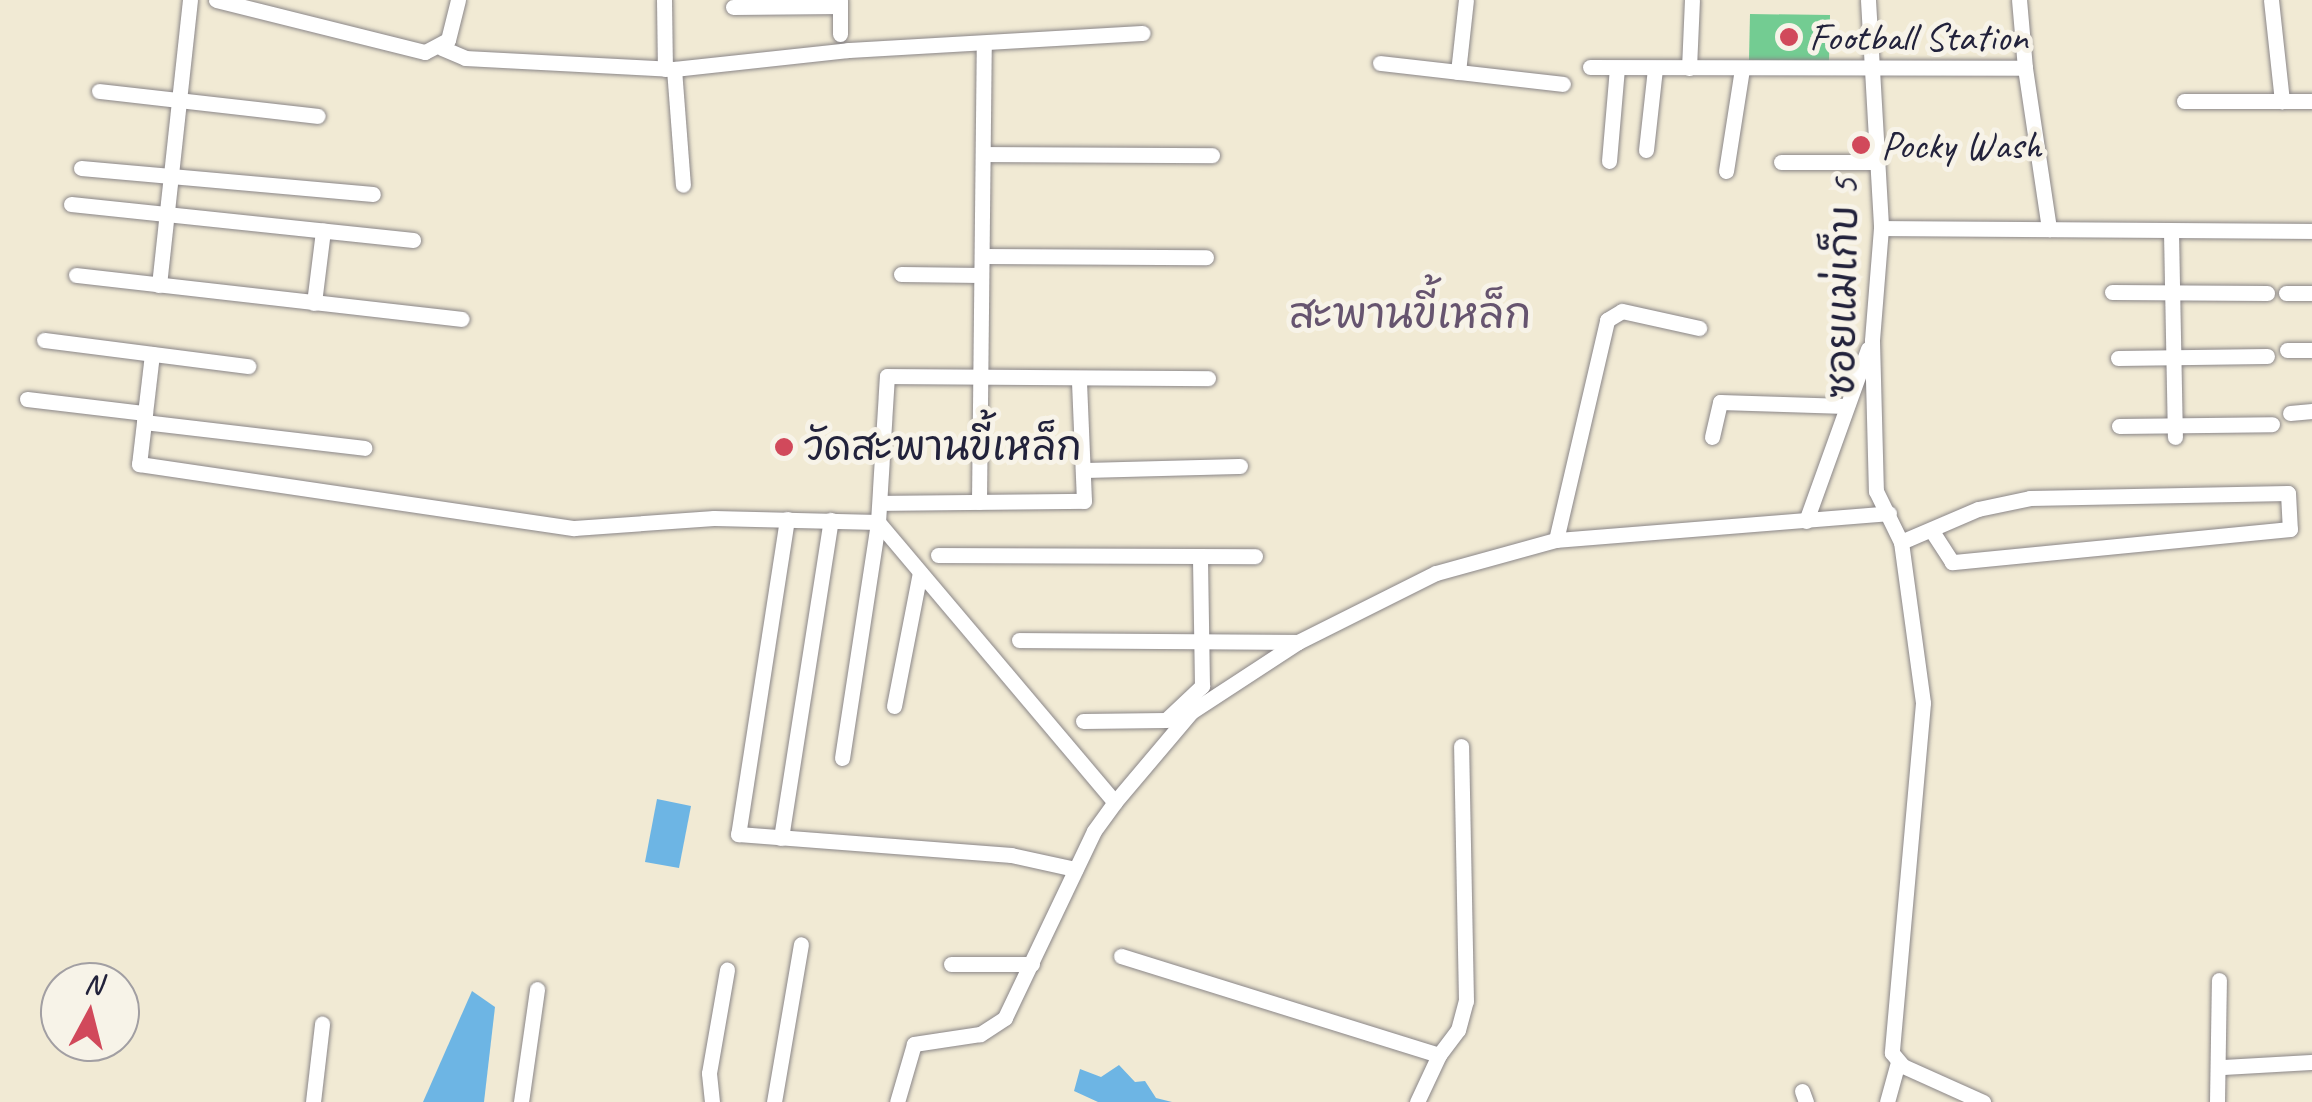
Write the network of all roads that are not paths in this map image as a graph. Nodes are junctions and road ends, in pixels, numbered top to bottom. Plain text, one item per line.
1 (190, 0) edge
2 (216, 0) edge
3 (458, 0) edge
4 (664, 0) edge
5 (1466, 0) edge
6 (1692, 0) edge
7 (1868, 0) edge
8 (2018, 0) edge
9 (2271, 0) edge
10 (244, 3) edge
11 (840, 3) edge
12 (733, 7) dead end
13 (1143, 33) dead end
14 (840, 34) dead end
15 (984, 45) junction
16 (442, 48) junction
17 (1380, 62) dead end
18 (1590, 68) dead end
19 (1617, 68) junction
20 (1655, 68) junction
21 (1688, 68) junction
22 (1742, 68) junction
23 (2024, 68) junction
24 (670, 69) junction
25 (1873, 71) junction
26 (1458, 72) junction
27 (1563, 84) dead end
28 (99, 91) dead end
29 (179, 100) junction
30 (2184, 101) dead end
31 (2282, 101) junction
32 (2312, 101) edge
33 (318, 116) dead end
34 (1646, 150) dead end
35 (983, 154) junction
36 (1212, 155) dead end
37 (1609, 162) dead end
38 (1781, 162) dead end
39 (1878, 162) junction
40 (82, 168) dead end
41 (1726, 171) dead end
42 (171, 176) junction
43 (682, 185) dead end
44 (373, 194) dead end
45 (71, 204) dead end
46 (167, 214) junction
47 (1881, 228) junction
48 (2049, 229) junction
49 (323, 231) junction
50 (2312, 231) edge
51 (2171, 232) junction
52 (414, 240) dead end
53 (982, 256) junction
54 (1206, 257) dead end
55 (901, 274) dead end
56 (982, 275) junction
57 (76, 276) dead end
58 (160, 285) junction
59 (2112, 292) dead end
60 (2172, 293) junction
61 (2267, 293) dead end
62 (2286, 293) dead end
63 (2312, 293) edge
64 (314, 303) junction
65 (462, 320) dead end
66 (1699, 328) dead end
67 (44, 340) dead end
68 (1872, 341) junction
69 (2287, 350) dead end
70 (2312, 350) edge
71 (152, 354) junction
72 (2267, 356) dead end
73 (2118, 358) dead end
74 (2174, 358) junction
75 (248, 366) dead end
76 (1208, 378) dead end
77 (980, 379) junction
78 (1079, 380) junction
79 (27, 400) dead end
80 (1846, 406) junction
81 (2290, 412) dead end
82 (2312, 412) edge
83 (145, 418) junction
84 (2272, 424) dead end
85 (2119, 426) dead end
86 (2175, 431) junction
87 (1712, 437) dead end
88 (364, 448) dead end
89 (1240, 466) dead end
90 (1083, 470) junction
91 (979, 502) junction
92 (880, 503) junction
93 (1889, 513) junction
94 (787, 519) junction
95 (831, 520) junction
96 (1806, 520) junction
97 (878, 522) junction
98 (1931, 530) junction
99 (1556, 540) junction
100 (1901, 542) junction
101 (938, 555) dead end
102 (1200, 556) junction
103 (1255, 556) dead end
104 (920, 572) junction
105 (1201, 639) junction
106 (1019, 640) dead end
107 (1298, 642) junction
108 (894, 706) dead end
109 (1083, 721) dead end
110 (1460, 746) dead end
111 (842, 758) dead end
112 (1115, 802) junction
113 (781, 838) junction
114 (1075, 868) junction
115 (801, 944) dead end
116 (1121, 956) dead end
117 (951, 964) dead end
118 (1032, 964) junction
119 (728, 970) dead end
120 (2219, 980) dead end
121 (537, 990) dead end
122 (322, 1024) dead end
123 (1439, 1055) junction
124 (1898, 1062) junction
125 (2312, 1062) edge
126 (2222, 1066) junction
127 (313, 1102) edge
128 (521, 1102) edge
129 (712, 1102) edge
130 (774, 1102) edge
131 (897, 1102) edge
132 (1417, 1102) edge
133 (1888, 1102) edge
134 (1984, 1102) edge
135 (2217, 1102) edge

1 - 29 street
2 - 10 street
3 - 16 street
4 - 24 street
5 - 26 street
6 - 21 street
7 - 25 street, ซอยแม่เก็บ 5
8 - 23 street
9 - 31 street
10 - 16 street
11 - 12 street
11 - 14 street
13 - 15 street
15 - 24 street
15 - 35 street
16 - 24 street
17 - 26 street
18 - 19 street
19 - 20 street
19 - 37 street
20 - 21 street
20 - 34 street
21 - 22 street
22 - 25 street
22 - 41 street
23 - 25 street
23 - 48 street
24 - 43 street
25 - 39 street, ซอยแม่เก็บ 5
26 - 27 street
28 - 29 street
29 - 33 street
29 - 42 street
30 - 31 street
31 - 32 street
35 - 36 street
35 - 53 street
38 - 39 street
39 - 47 street, ซอยแม่เก็บ 5
40 - 42 street
42 - 44 street
42 - 46 street
45 - 46 street
46 - 49 street
46 - 58 street
47 - 48 street
47 - 68 street, ซอยแม่เก็บ 5
48 - 51 street
49 - 52 street
49 - 64 street
50 - 51 street
51 - 60 street
53 - 54 street
53 - 56 street
55 - 56 street
56 - 77 street
57 - 58 street
58 - 64 street
59 - 60 street
60 - 61 street
60 - 74 street
62 - 63 street
64 - 65 street
66 - 99 street
67 - 71 street
68 - 80 street
68 - 93 street, ซอยแม่เก็บ 5
69 - 70 street
71 - 75 street
71 - 83 street
72 - 74 street
73 - 74 street
74 - 86 street
76 - 78 street
77 - 78 street
77 - 91 street
77 - 92 street
78 - 90 street
79 - 83 street
80 - 87 street
80 - 96 street
81 - 82 street
83 - 88 street
83 - 94 street
84 - 86 street
85 - 86 street
89 - 90 street
90 - 91 street
91 - 92 street
92 - 97 street
93 - 96 street
93 - 100 street, ซอยแม่เก็บ 5
94 - 95 street
94 - 113 street
95 - 97 street
95 - 113 street
96 - 99 street
97 - 104 street
97 - 111 street
98 - 98 street
98 - 100 street
99 - 107 street
100 - 124 street, ซอยแม่เก็บ 5
101 - 102 street
102 - 103 street
102 - 105 street
104 - 108 street
104 - 112 street
105 - 106 street
105 - 107 street
105 - 109 street
107 - 112 street
110 - 123 street
112 - 114 street
113 - 114 street
114 - 118 street
115 - 130 street
116 - 123 street
117 - 118 street
118 - 131 street
119 - 129 street
120 - 126 street
121 - 128 street
122 - 127 street
123 - 132 street
124 - 133 street, ซอยแม่เก็บ 5
124 - 134 street
125 - 126 street
126 - 135 street

